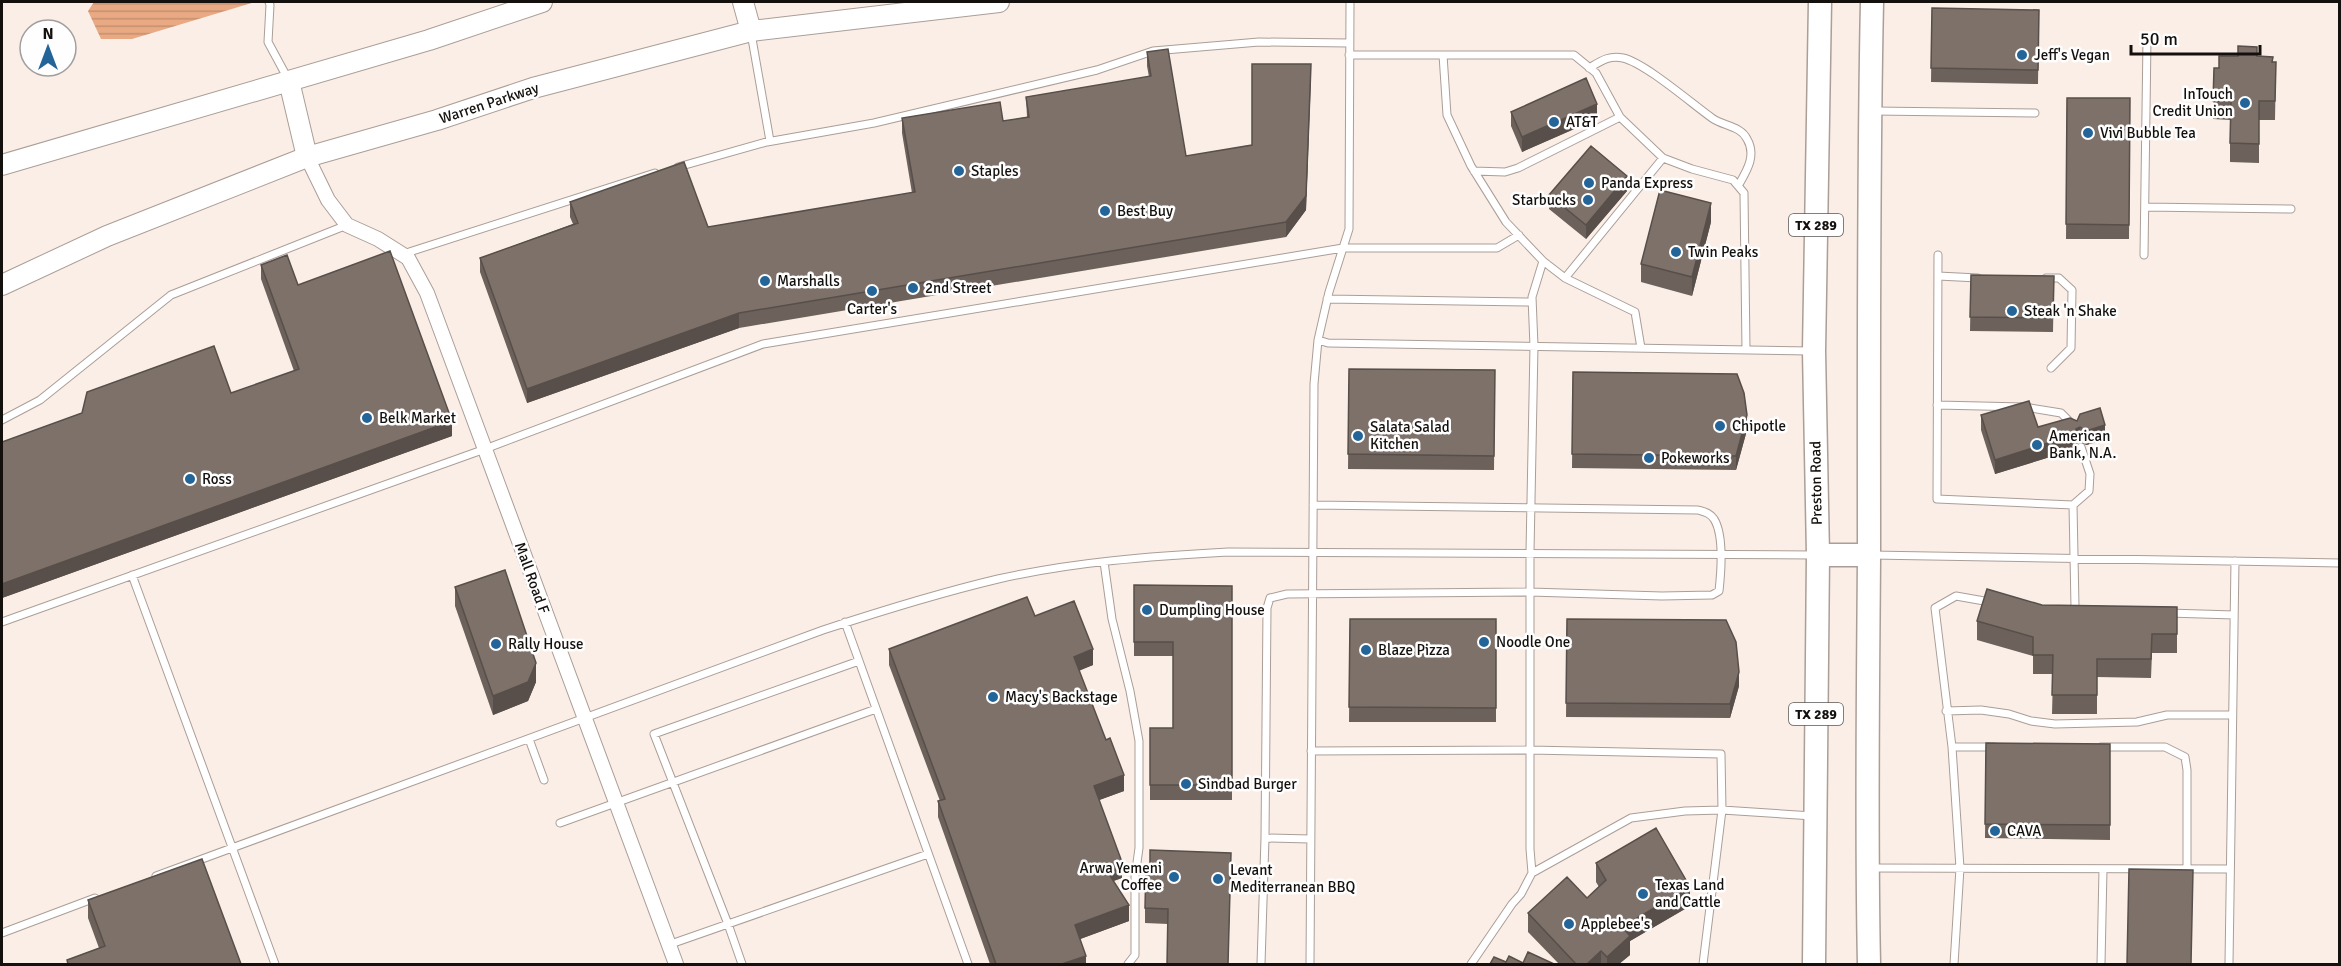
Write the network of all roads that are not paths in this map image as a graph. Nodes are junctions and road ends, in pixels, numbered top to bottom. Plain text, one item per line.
1 (542, 2) edge
2 (743, 2) edge
3 (999, 2) edge
4 (1350, 2) edge
5 (1820, 2) edge
6 (1872, 2) edge
7 (269, 3) edge
8 (751, 31) junction
9 (2147, 39) dead end
10 (1349, 43) junction
11 (1349, 55) junction
12 (1443, 55) junction
13 (1590, 68) junction
14 (289, 81) junction
15 (1869, 111) junction
16 (2035, 113) dead end
17 (1620, 117) junction
18 (767, 142) junction
19 (307, 157) junction
20 (1663, 158) junction
21 (2, 165) edge
22 (1474, 171) junction
23 (1738, 186) junction
24 (2145, 207) junction
25 (2291, 208) dead end
26 (347, 225) junction
27 (1519, 235) junction
28 (1343, 248) junction
29 (402, 254) junction
30 (1938, 255) dead end
31 (2144, 255) dead end
32 (1543, 261) junction
33 (1938, 276) junction
34 (1565, 278) junction
35 (1984, 278) edge
36 (2042, 278) edge
37 (2, 285) edge
38 (1327, 299) junction
39 (1532, 302) junction
40 (1318, 340) junction
41 (1534, 346) junction
42 (1641, 348) junction
43 (1746, 350) junction
44 (1814, 351) junction
45 (2051, 368) dead end
46 (1937, 405) junction
47 (2, 420) edge
48 (2074, 430) edge
49 (2081, 447) dead end
50 (484, 449) junction
51 (1313, 505) junction
52 (2073, 505) junction
53 (1531, 508) junction
54 (1313, 552) junction
55 (1530, 552) junction
56 (1721, 554) junction
57 (1818, 555) junction
58 (1869, 555) junction
59 (2075, 558) junction
60 (2235, 561) junction
61 (1104, 562) junction
62 (2340, 563) edge
63 (132, 574) junction
64 (1530, 592) junction
65 (1313, 594) junction
66 (1996, 603) edge
67 (2063, 607) edge
68 (2074, 607) junction
69 (2086, 608) edge
70 (2165, 613) edge
71 (2234, 615) junction
72 (2, 622) edge
73 (845, 622) junction
74 (859, 661) junction
75 (876, 709) junction
76 (1946, 711) junction
77 (2232, 715) junction
78 (583, 719) junction
79 (529, 739) junction
80 (1952, 747) junction
81 (1998, 747) edge
82 (2089, 747) edge
83 (1530, 750) junction
84 (1311, 751) junction
85 (544, 780) dead end
86 (674, 782) junction
87 (615, 803) junction
88 (1722, 810) junction
89 (1815, 816) junction
90 (560, 823) dead end
91 (1265, 838) junction
92 (1310, 839) junction
93 (231, 848) junction
94 (928, 854) junction
95 (1867, 868) junction
96 (1960, 868) junction
97 (2103, 869) junction
98 (2187, 869) junction
99 (2230, 869) junction
100 (1532, 873) junction
101 (146, 879) edge
102 (106, 894) edge
103 (728, 924) junction
104 (2, 933) edge
105 (668, 945) junction
106 (275, 964) edge
107 (676, 964) edge
108 (742, 964) edge
109 (968, 964) edge
110 (1128, 964) edge
111 (1261, 964) edge
112 (1310, 964) edge
113 (1471, 964) edge
114 (1703, 964) edge
115 (1814, 964) edge
116 (1869, 964) edge
117 (1954, 964) edge
118 (2101, 964) edge
119 (2229, 964) edge

1 - 14 main road
2 - 8 main road
3 - 8 main road, Warren Parkway
4 - 10 lane
5 - 44 main road, Preston Road / TX 289
6 - 15 main road
7 - 14 lane
8 - 18 lane
8 - 19 main road, Warren Parkway
9 - 24 lane
10 - 11 lane
10 - 18 lane
11 - 12 lane
11 - 28 lane
12 - 13 lane
12 - 22 lane
13 - 17 lane
13 - 23 lane
14 - 19 main road
14 - 21 main road
15 - 16 lane
15 - 58 main road
17 - 20 lane
17 - 22 lane
18 - 29 lane
19 - 26 street
19 - 37 main road, Warren Parkway
20 - 23 lane
20 - 34 lane
22 - 27 lane
23 - 43 lane
24 - 25 lane
24 - 31 lane
26 - 29 street, Mall Road F
26 - 47 lane
27 - 28 lane
27 - 32 lane
28 - 38 lane
28 - 50 lane
29 - 50 street, Mall Road F
30 - 33 lane
32 - 34 lane
32 - 39 lane
33 - 35 lane
33 - 46 lane
34 - 42 lane
36 - 45 lane
38 - 39 lane
38 - 40 lane
39 - 41 lane
40 - 41 lane
40 - 51 lane
41 - 42 lane
41 - 53 lane
42 - 43 lane
43 - 44 lane
44 - 57 main road, Preston Road / TX 289
46 - 48 lane
46 - 52 lane
49 - 52 lane
50 - 63 lane
50 - 78 street, Mall Road F
51 - 53 lane
51 - 54 lane
52 - 59 lane
53 - 55 lane
53 - 56 lane
54 - 55 lane
54 - 61 lane
54 - 65 lane
55 - 56 lane
55 - 64 lane
56 - 57 lane
56 - 64 lane
57 - 58 main road
57 - 89 main road, Preston Road / TX 289
58 - 59 lane
58 - 95 main road
59 - 60 lane
59 - 68 lane
60 - 62 lane
60 - 71 lane
61 - 73 lane
61 - 110 lane
63 - 72 lane
63 - 93 lane
64 - 65 lane
64 - 83 lane
65 - 84 lane
65 - 91 lane
66 - 76 lane
67 - 68 lane
68 - 69 lane
70 - 71 lane
71 - 77 lane
73 - 74 lane
73 - 78 lane
74 - 75 lane
74 - 86 lane
75 - 86 lane
75 - 94 lane
76 - 77 lane
76 - 80 lane
77 - 99 lane
78 - 79 lane
78 - 87 street, Mall Road F
79 - 85 lane
79 - 93 lane
80 - 81 lane
80 - 96 lane
82 - 98 lane
83 - 84 lane
83 - 88 lane
83 - 100 lane
84 - 92 lane
86 - 87 lane
86 - 103 lane
87 - 90 lane
87 - 105 street, Mall Road F
88 - 89 lane
88 - 100 lane
88 - 114 lane
89 - 115 main road, Preston Road / TX 289
91 - 92 lane
91 - 111 lane
92 - 112 lane
93 - 101 lane
93 - 106 lane
94 - 103 lane
94 - 109 lane
95 - 96 lane
95 - 116 main road
96 - 97 lane
96 - 117 lane
97 - 98 lane
97 - 118 lane
98 - 99 lane
99 - 119 lane
100 - 113 lane
102 - 104 lane
103 - 105 lane
103 - 108 lane
105 - 107 street, Mall Road F

